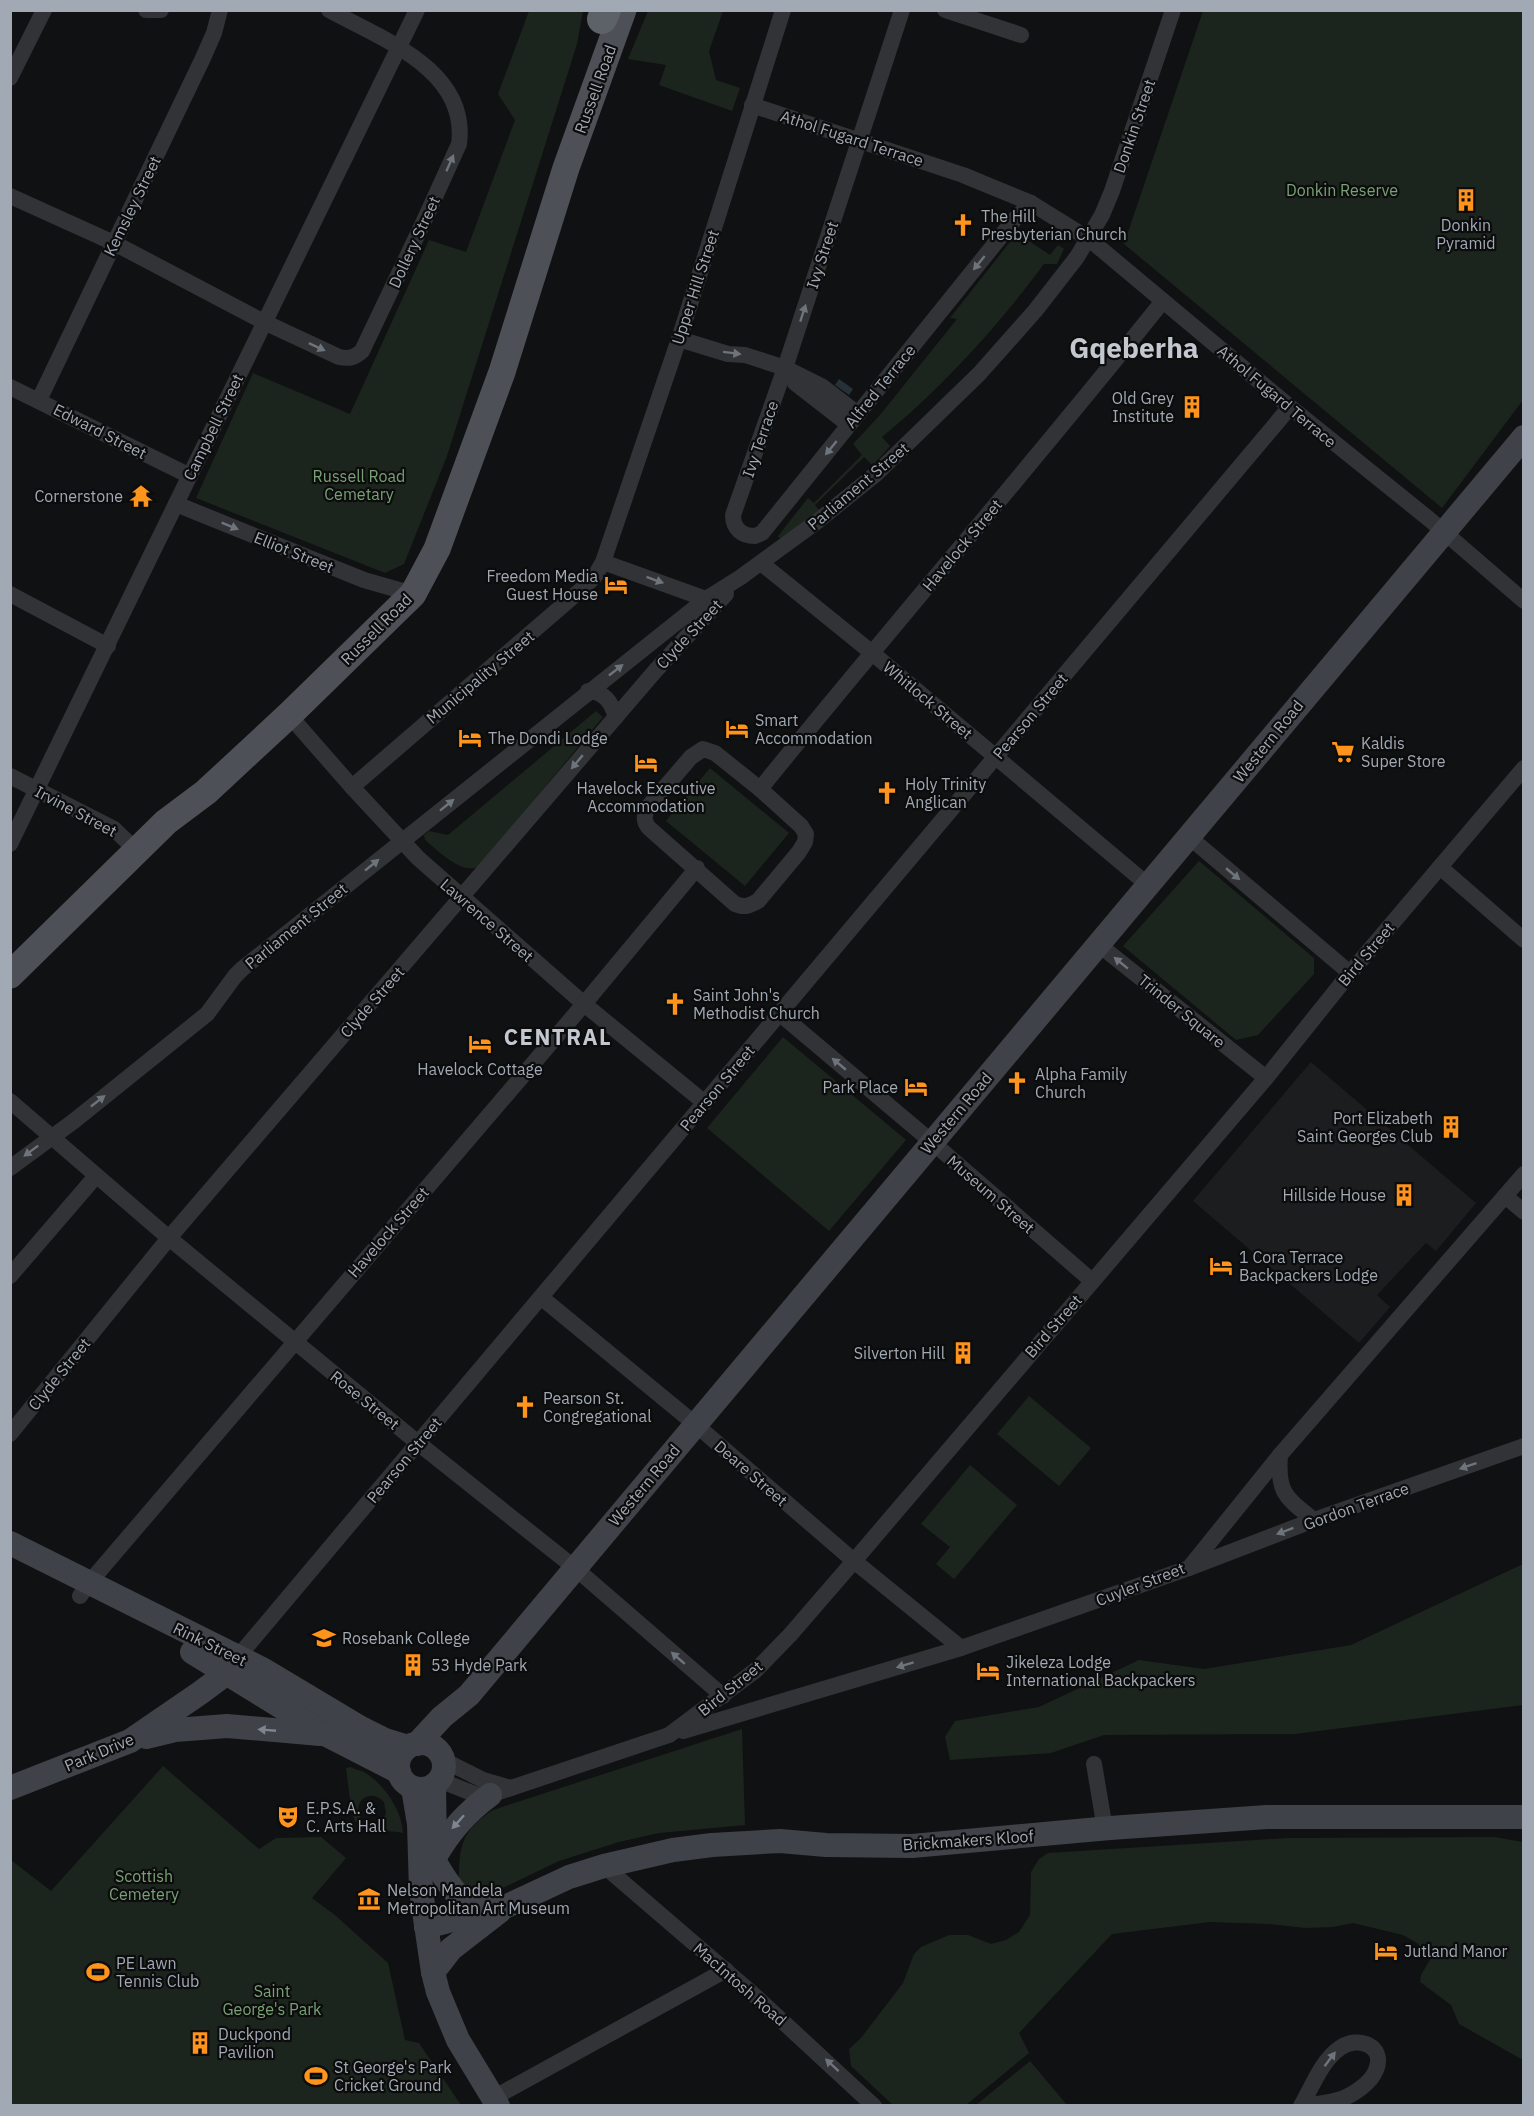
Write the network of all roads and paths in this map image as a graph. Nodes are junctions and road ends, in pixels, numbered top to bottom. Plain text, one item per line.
1 (44, 10) edge
2 (146, 10) edge
3 (161, 10) edge
4 (220, 10) edge
5 (329, 10) edge
6 (417, 10) edge
7 (783, 10) edge
8 (902, 10) edge
9 (945, 10) edge
10 (1173, 10) edge
11 (609, 13) edge
12 (1021, 35) dead end
13 (398, 48) junction
14 (10, 78) edge
15 (752, 105) junction
16 (859, 141) junction
17 (10, 196) edge
18 (1031, 203) junction
19 (1089, 239) junction
20 (114, 243) junction
21 (1163, 301) junction
22 (264, 322) junction
23 (679, 339) junction
24 (783, 372) junction
25 (10, 387) edge
26 (39, 400) junction
27 (1290, 407) junction
28 (854, 419) junction
29 (1524, 437) edge
30 (189, 476) junction
31 (176, 504) junction
32 (735, 510) joint
33 (1443, 531) junction
34 (603, 562) junction
35 (761, 563) junction
36 (741, 578) junction
37 (10, 594) edge
38 (413, 594) junction
39 (706, 599) junction
40 (1524, 601) edge
41 (108, 646) junction
42 (871, 652) junction
43 (588, 691) junction
44 (290, 715) junction
45 (616, 717) junction
46 (995, 757) junction
47 (1524, 768) edge
48 (10, 777) edge
49 (352, 787) junction
50 (760, 789) junction
51 (37, 790) junction
52 (1188, 836) junction
53 (402, 842) junction
54 (10, 844) edge
55 (137, 851) junction
56 (1440, 867) junction
57 (697, 868) junction
58 (1148, 885) junction
59 (462, 898) junction
60 (1524, 940) edge
61 (1098, 944) junction
62 (1350, 973) junction
63 (10, 975) edge
64 (584, 1004) junction
65 (780, 1014) junction
66 (1266, 1078) junction
67 (10, 1101) edge
68 (705, 1102) junction
69 (52, 1137) junction
70 (932, 1142) junction
71 (10, 1167) edge
72 (1524, 1174) edge
73 (96, 1176) junction
74 (1505, 1196) junction
75 (1524, 1212) edge
76 (169, 1239) junction
77 (10, 1276) edge
78 (1092, 1281) junction
79 (542, 1298) junction
80 (294, 1342) junction
81 (695, 1424) junction
82 (10, 1434) edge
83 (418, 1443) junction
84 (1524, 1446) edge
85 (1280, 1455) junction
86 (1314, 1520) junction
87 (10, 1543) edge
88 (10, 1560) edge
89 (854, 1561) junction
90 (574, 1568) junction
91 (1189, 1568) junction
92 (84, 1589) junction
93 (961, 1648) junction
94 (232, 1666) junction
95 (469, 1695) junction
96 (723, 1696) junction
97 (442, 1717) junction
98 (361, 1728) junction
99 (669, 1736) junction
100 (333, 1738) junction
101 (130, 1741) junction
102 (1094, 1764) dead end
103 (424, 1766) junction
104 (10, 1788) edge
105 (500, 1792) junction
106 (1524, 1817) edge
107 (1105, 1829) junction
108 (430, 1855) junction
109 (604, 1866) junction
110 (530, 1895) junction
111 (507, 1906) junction
112 (431, 1932) junction
113 (726, 1970) junction
114 (433, 1972) junction
115 (496, 2102) edge
116 (874, 2106) edge
117 (1303, 2106) edge

1 - 14 street
2 - 3 street
4 - 20 street, Kemsley Street
5 - 13 street
6 - 13 street, Campbell Street
7 - 15 street, Upper Hill Street
8 - 16 street, Ivy Street
9 - 12 street
10 - 19 street, Donkin Street
11 - 38 main road, Russell Road
13 - 22 street, Campbell Street
22 -> 13 street, Dollery Street
15 - 16 street, Athol Fugard Terrace
15 - 23 street, Upper Hill Street
16 - 18 street, Athol Fugard Terrace
24 -> 16 street, Ivy Street
17 - 20 street
18 - 19 street, Athol Fugard Terrace
18 -> 28 street, Alfred Terrace
19 - 21 street, Athol Fugard Terrace
19 - 35 street, Parliament Street
20 - 22 street
20 - 26 street, Kemsley Street
21 - 27 street, Athol Fugard Terrace
21 - 42 street, Havelock Street
22 - 30 street, Campbell Street
23 -> 24 street
23 - 34 street, Upper Hill Street
24 - 28 street
24 - 32 street, Ivy Terrace
25 - 26 street, Edward Street
26 - 30 street, Edward Street
27 - 33 street, Athol Fugard Terrace
27 - 46 street, Pearson Street
28 -> 32 street, Alfred Terrace
29 - 33 street, Western Road
30 - 31 street, Campbell Street
31 -> 38 street, Elliot Street
31 - 41 street, Campbell Street
33 - 40 street, Athol Fugard Terrace
33 - 52 street, Western Road
34 -> 39 street
34 - 49 street, Municipality Street
35 - 36 street, Parliament Street
35 - 42 street, Whitlock Street
36 - 39 street, Parliament Street
36 - 45 street, Clyde Street
37 - 41 street
38 - 44 main road, Russell Road
43 -> 39 street, Parliament Street
41 - 51 street, Campbell Street
42 - 46 street, Whitlock Street
42 - 50 street, Havelock Street
43 - 45 street
53 -> 43 street, Parliament Street
44 - 49 street, Lawrence Street
44 - 55 main road, Russell Road
45 -> 59 street, Clyde Street
46 - 58 street, Whitlock Street
46 - 65 street, Pearson Street
47 - 56 street, Bird Street
48 - 51 street, Irvine Street
49 - 53 street, Lawrence Street
50 - 57 street
50 - 57 street
51 - 54 street, Campbell Street
51 - 55 street, Irvine Street
52 - 58 street, Western Road
52 -> 62 street
53 - 59 street, Lawrence Street
69 -> 53 street, Parliament Street
55 - 63 main road, Russell Road
56 - 60 street
56 - 62 street, Bird Street
57 - 64 street, Havelock Street
58 - 61 street, Western Road
59 - 64 street, Lawrence Street
59 - 76 street, Clyde Street
66 -> 61 street, Trinder Square
61 - 70 street, Western Road
62 - 66 street, Bird Street
64 - 68 street, Lawrence Street
64 - 80 street, Havelock Street
65 - 68 street, Pearson Street
70 -> 65 street, Museum Street
66 - 78 street, Bird Street
67 - 69 street, Rose Street
68 - 79 street, Pearson Street
69 -> 71 street, Parliament Street
69 - 73 street, Rose Street
70 - 78 street, Museum Street
70 - 81 street, Western Road
72 - 74 street, Cuyler Street
73 - 76 street, Rose Street
73 - 77 street
74 - 75 street
74 - 85 street, Cuyler Street
76 - 80 street, Rose Street
76 - 82 street, Clyde Street
78 - 89 street, Bird Street
79 - 81 street, Deare Street
79 - 83 street, Pearson Street
80 - 83 street, Rose Street
80 - 92 street, Havelock Street
81 - 89 street, Deare Street
81 - 90 street, Western Road
83 - 90 street, Rose Street
83 - 94 street, Pearson Street
84 -> 86 street, Gordon Terrace
85 - 86 street
85 - 91 street, Cuyler Street
86 -> 91 street, Gordon Terrace
87 - 92 street, Rink Street
88 - 92 street, Rink Street
89 - 93 street, Deare Street
89 - 96 street, Bird Street
90 - 95 street, Western Road
96 -> 90 street, Rose Street
91 - 93 street, Cuyler Street
92 - 94 street, Rink Street
93 -> 99 street, Cuyler Street
94 - 98 street, Rink Street
94 - 100 street, Rink Street
94 - 101 street, Park Drive
95 - 97 street, Western Road
95 - 103 street, Western Road
96 - 99 street, Bird Street
97 - 98 street
97 - 103 street, Western Road
98 - 103 street, Rink Street
99 - 105 street, Bird Street
100 -> 101 street
100 - 103 street, Rink Street
100 - 108 street
101 - 104 street, Park Drive
102 - 107 street
103 - 105 street
103 - 105 street
103 - 108 street
105 -> 108 street
106 - 107 street, Brickmakers Kloof
107 - 109 street, Brickmakers Kloof
108 - 110 street
108 - 112 street
109 - 110 street, Brickmakers Kloof
109 - 113 street, MacIntosh Road
110 - 111 street, Brickmakers Kloof
111 - 112 street, Brickmakers Kloof
111 - 114 street
112 - 114 street
113 - 115 street
116 -> 113 street, MacIntosh Road
114 - 115 street
117 -> 117 street

